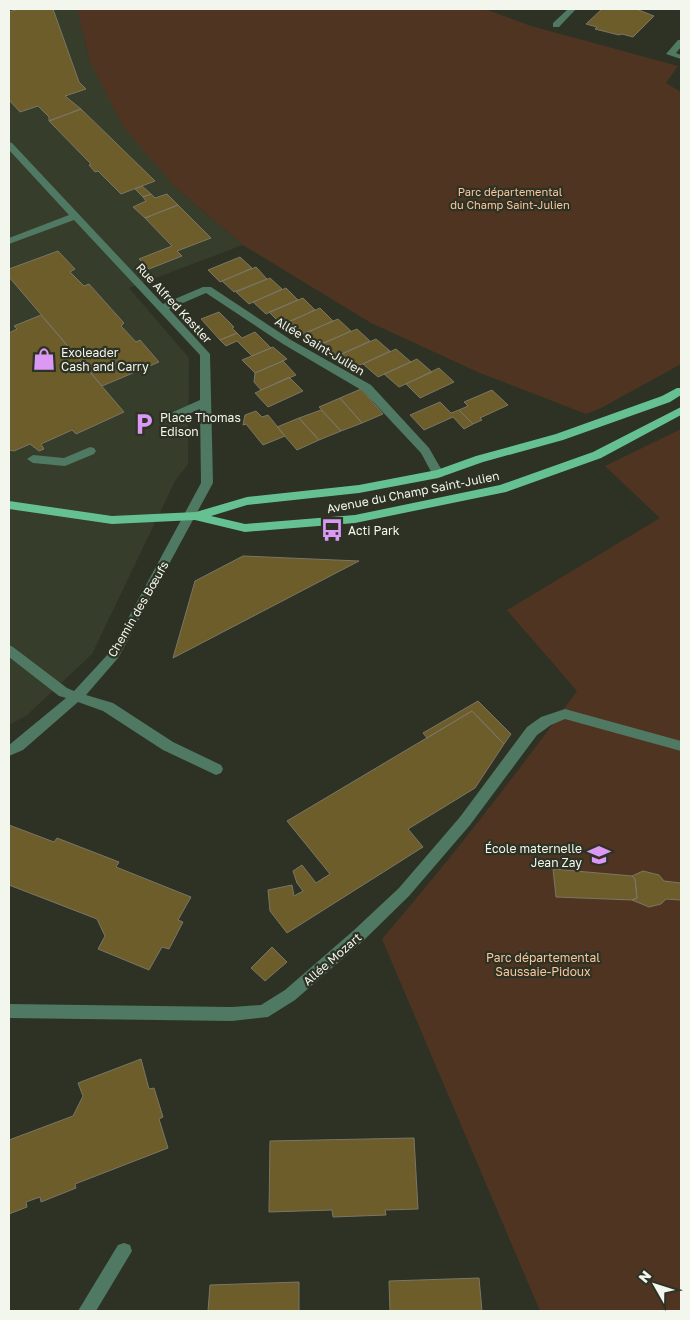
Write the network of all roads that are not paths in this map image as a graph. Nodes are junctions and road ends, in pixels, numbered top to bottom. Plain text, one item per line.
1 (572, 9) edge
2 (556, 25) dead end
3 (681, 42) edge
4 (681, 57) edge
5 (9, 145) edge
6 (75, 216) junction
7 (9, 241) edge
8 (162, 308) junction
9 (681, 391) edge
10 (206, 402) junction
11 (681, 411) edge
12 (177, 415) dead end
13 (90, 452) dead end
14 (33, 459) dead end
15 (438, 474) junction
16 (9, 505) edge
17 (191, 517) junction
18 (9, 650) edge
19 (76, 696) junction
20 (681, 746) edge
21 (9, 751) edge
22 (216, 769) dead end
23 (9, 1011) edge
24 (124, 1250) dead end
25 (86, 1311) edge

1 - 2 street
3 - 4 street
5 - 6 street, Rue Alfred Kastler
6 - 7 street
6 - 8 street, Rue Alfred Kastler
8 - 10 street, Rue Alfred Kastler
8 - 15 street, Allée Saint-Julien
9 - 15 main road, Avenue du Champ Saint-Julien
10 - 12 street
10 - 17 street, Rue Alfred Kastler
11 - 17 main road, Avenue du Champ Saint-Julien
13 - 14 street
15 - 17 main road, Avenue du Champ Saint-Julien
16 - 17 main road, Avenue du Champ Saint-Julien
17 - 19 street, Chemin des Bœufs
18 - 19 street
19 - 21 street, Chemin des Bœufs
19 - 22 street
20 - 23 street, Allée Mozart
24 - 25 street

